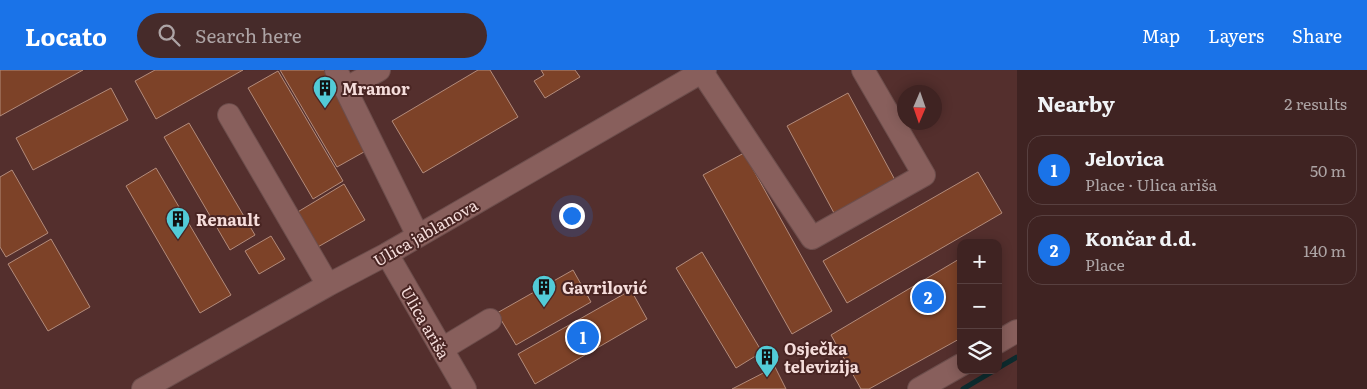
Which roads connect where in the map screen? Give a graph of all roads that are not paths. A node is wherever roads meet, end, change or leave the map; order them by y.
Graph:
1 (379, 70) edge
2 (864, 70) edge
3 (704, 71) edge
4 (340, 80) edge
5 (229, 116) dead end
6 (418, 236) junction
7 (387, 254) junction
8 (328, 285) junction
9 (490, 320) dead end
10 (1017, 331) edge
11 (1002, 340) edge
12 (442, 349) junction
13 (957, 366) edge
14 (143, 389) edge
15 (465, 389) edge
16 (919, 389) edge

1 - 4 street
2 - 3 street
3 - 6 street, Ulica jablanova
4 - 6 street
5 - 8 street
6 - 7 street, Ulica jablanova
7 - 8 street, Ulica jablanova
7 - 12 street, Ulica ariša
8 - 14 street, Ulica jablanova
9 - 12 street
10 - 11 street
12 - 15 street, Ulica ariša
13 - 16 street

